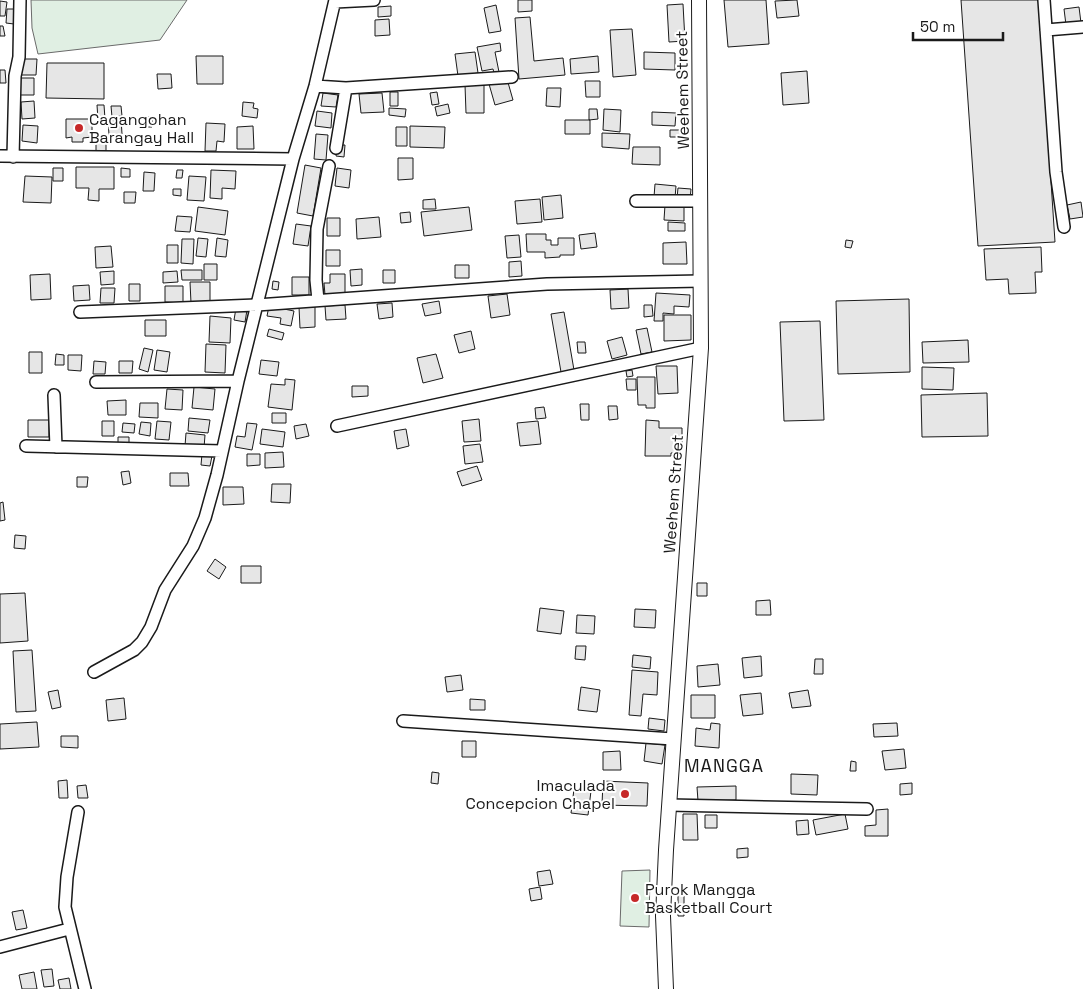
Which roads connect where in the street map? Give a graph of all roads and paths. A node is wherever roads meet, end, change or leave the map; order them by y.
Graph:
1 (20, 0) edge
2 (374, 0) edge
3 (699, 0) edge
4 (1044, 0) edge
5 (335, 1) edge
6 (1083, 27) edge
7 (1046, 30) junction
8 (512, 77) dead end
9 (315, 86) junction
10 (346, 88) junction
11 (336, 148) dead end
12 (0, 156) edge
13 (13, 156) junction
14 (293, 159) junction
15 (329, 166) dead end
16 (636, 201) dead end
17 (701, 201) junction
18 (1064, 227) dead end
19 (701, 281) junction
20 (318, 300) junction
21 (257, 305) junction
22 (80, 312) dead end
23 (701, 348) junction
24 (238, 381) junction
25 (96, 382) dead end
26 (54, 395) dead end
27 (337, 426) dead end
28 (26, 446) dead end
29 (56, 447) junction
30 (222, 451) junction
31 (94, 672) dead end
32 (403, 721) dead end
33 (673, 739) junction
34 (669, 805) junction
35 (868, 809) dead end
36 (78, 812) dead end
37 (69, 929) junction
38 (0, 947) edge
39 (85, 989) edge
40 (666, 989) edge

1 - 13 street
2 - 5 street
3 - 17 street, Weehem Street
4 - 7 street
5 - 9 street
6 - 7 street
7 - 18 street
8 - 10 street
9 - 10 street
9 - 14 street
10 - 11 street
12 - 13 street
13 - 14 street
14 - 21 street
15 - 20 street
16 - 17 street
17 - 19 street, Weehem Street
19 - 20 street
19 - 23 street, Weehem Street
20 - 21 street
21 - 22 street
21 - 24 street
23 - 27 street
23 - 33 street, Weehem Street
24 - 25 street
24 - 30 street
26 - 29 street
28 - 29 street
29 - 30 street
30 - 31 street
32 - 33 street
33 - 34 street, Weehem Street
34 - 35 street
34 - 40 street, Weehem Street
36 - 37 street
37 - 38 street
37 - 39 street

